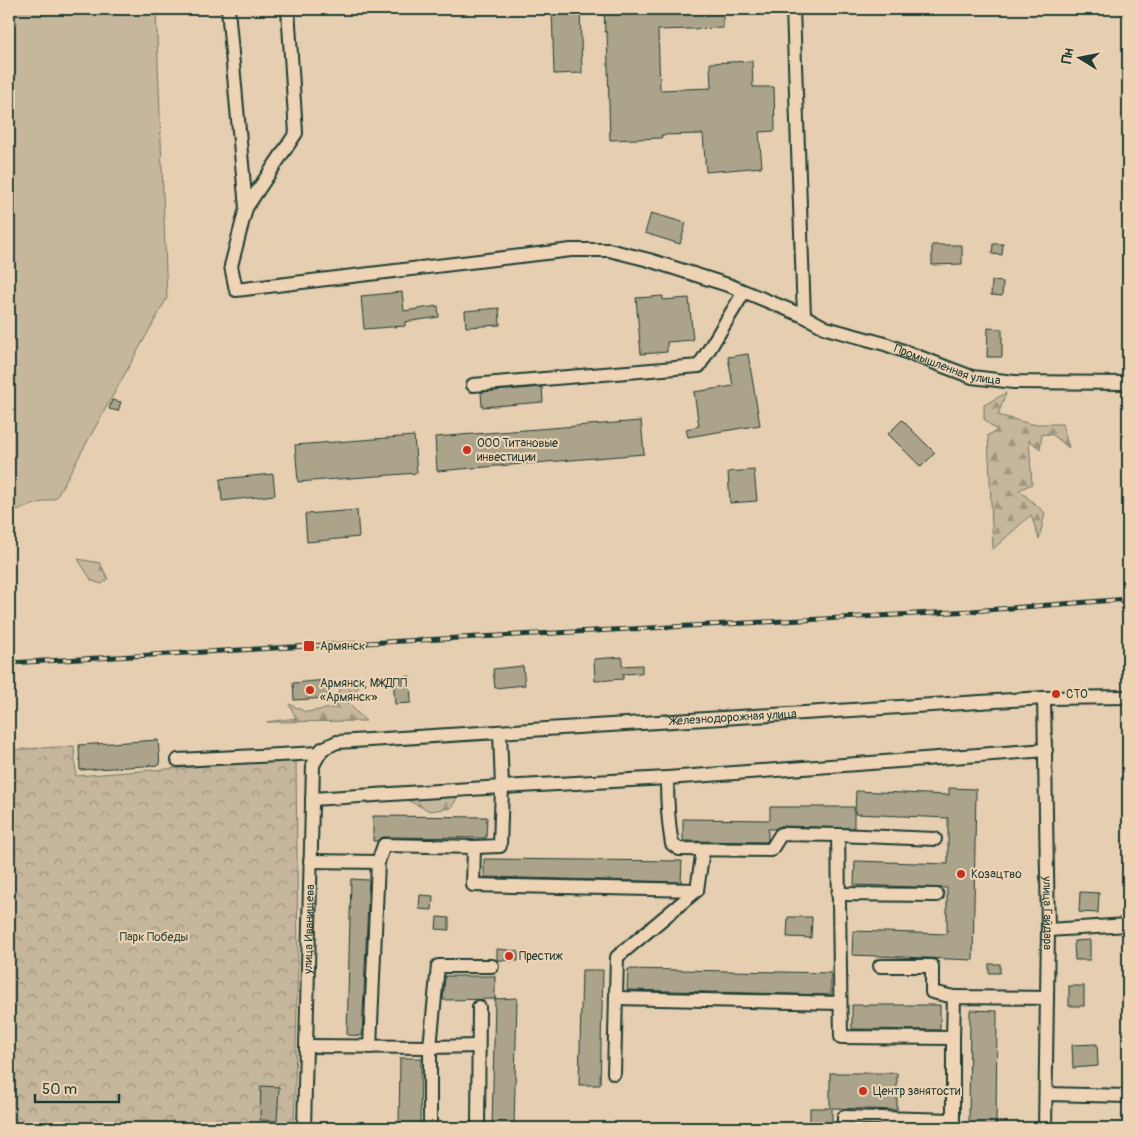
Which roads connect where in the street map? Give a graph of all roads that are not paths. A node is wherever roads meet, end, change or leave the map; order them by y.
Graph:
1 (228, 9) edge
2 (288, 9) edge
3 (793, 9) edge
4 (246, 208) junction
5 (744, 292) junction
6 (804, 316) junction
7 (1128, 383) edge
8 (473, 385) dead end
9 (1128, 697) edge
10 (1044, 698) junction
11 (500, 732) junction
12 (1046, 750) junction
13 (320, 753) junction
14 (178, 760) dead end
15 (668, 778) junction
16 (502, 787) junction
17 (312, 799) junction
18 (838, 835) junction
19 (935, 839) dead end
20 (474, 847) junction
21 (703, 850) junction
22 (310, 860) junction
23 (378, 862) junction
24 (697, 890) junction
25 (838, 894) junction
26 (936, 895) dead end
27 (1128, 925) edge
28 (1048, 930) junction
29 (492, 966) dead end
30 (880, 966) dead end
31 (954, 997) junction
32 (616, 998) junction
33 (1046, 998) junction
34 (840, 1003) junction
35 (480, 1007) dead end
36 (953, 1038) junction
37 (306, 1046) junction
38 (478, 1046) junction
39 (370, 1047) junction
40 (430, 1047) junction
41 (614, 1073) dead end
42 (1046, 1094) junction
43 (1128, 1096) edge
44 (953, 1124) edge
45 (304, 1128) edge
46 (430, 1128) edge
47 (478, 1128) edge
48 (844, 1128) edge
49 (1045, 1128) edge

1 - 4 street
2 - 4 street
3 - 6 street
4 - 5 street, Промышленная улица
5 - 6 street, Промышленная улица
5 - 8 street
6 - 7 street, Промышленная улица
9 - 10 street, Железнодорожная улица
10 - 11 street, Железнодорожная улица
10 - 12 street, улица Гайдара
11 - 13 street, Железнодорожная улица
11 - 16 street
12 - 15 street
12 - 28 street, улица Гайдара
13 - 14 street
13 - 17 street, улица Иванищева
15 - 16 street
15 - 21 street
16 - 17 street
16 - 20 street
17 - 22 street, улица Иванищева
18 - 19 street
18 - 21 street
18 - 25 street
20 - 23 street
20 - 24 street
21 - 24 street
22 - 23 street
22 - 37 street, улица Иванищева
23 - 39 street
24 - 32 street
25 - 26 street
25 - 34 street
27 - 28 street
28 - 33 street, улица Гайдара
29 - 40 street
30 - 31 street
31 - 33 street
31 - 36 street
32 - 34 street
32 - 41 street
33 - 42 street, улица Гайдара
34 - 36 street
35 - 38 street
36 - 44 street
37 - 39 street
37 - 45 street, улица Иванищева
38 - 40 street
38 - 47 street
39 - 40 street
40 - 46 street
42 - 43 street
42 - 49 street, улица Гайдара
44 - 48 street

